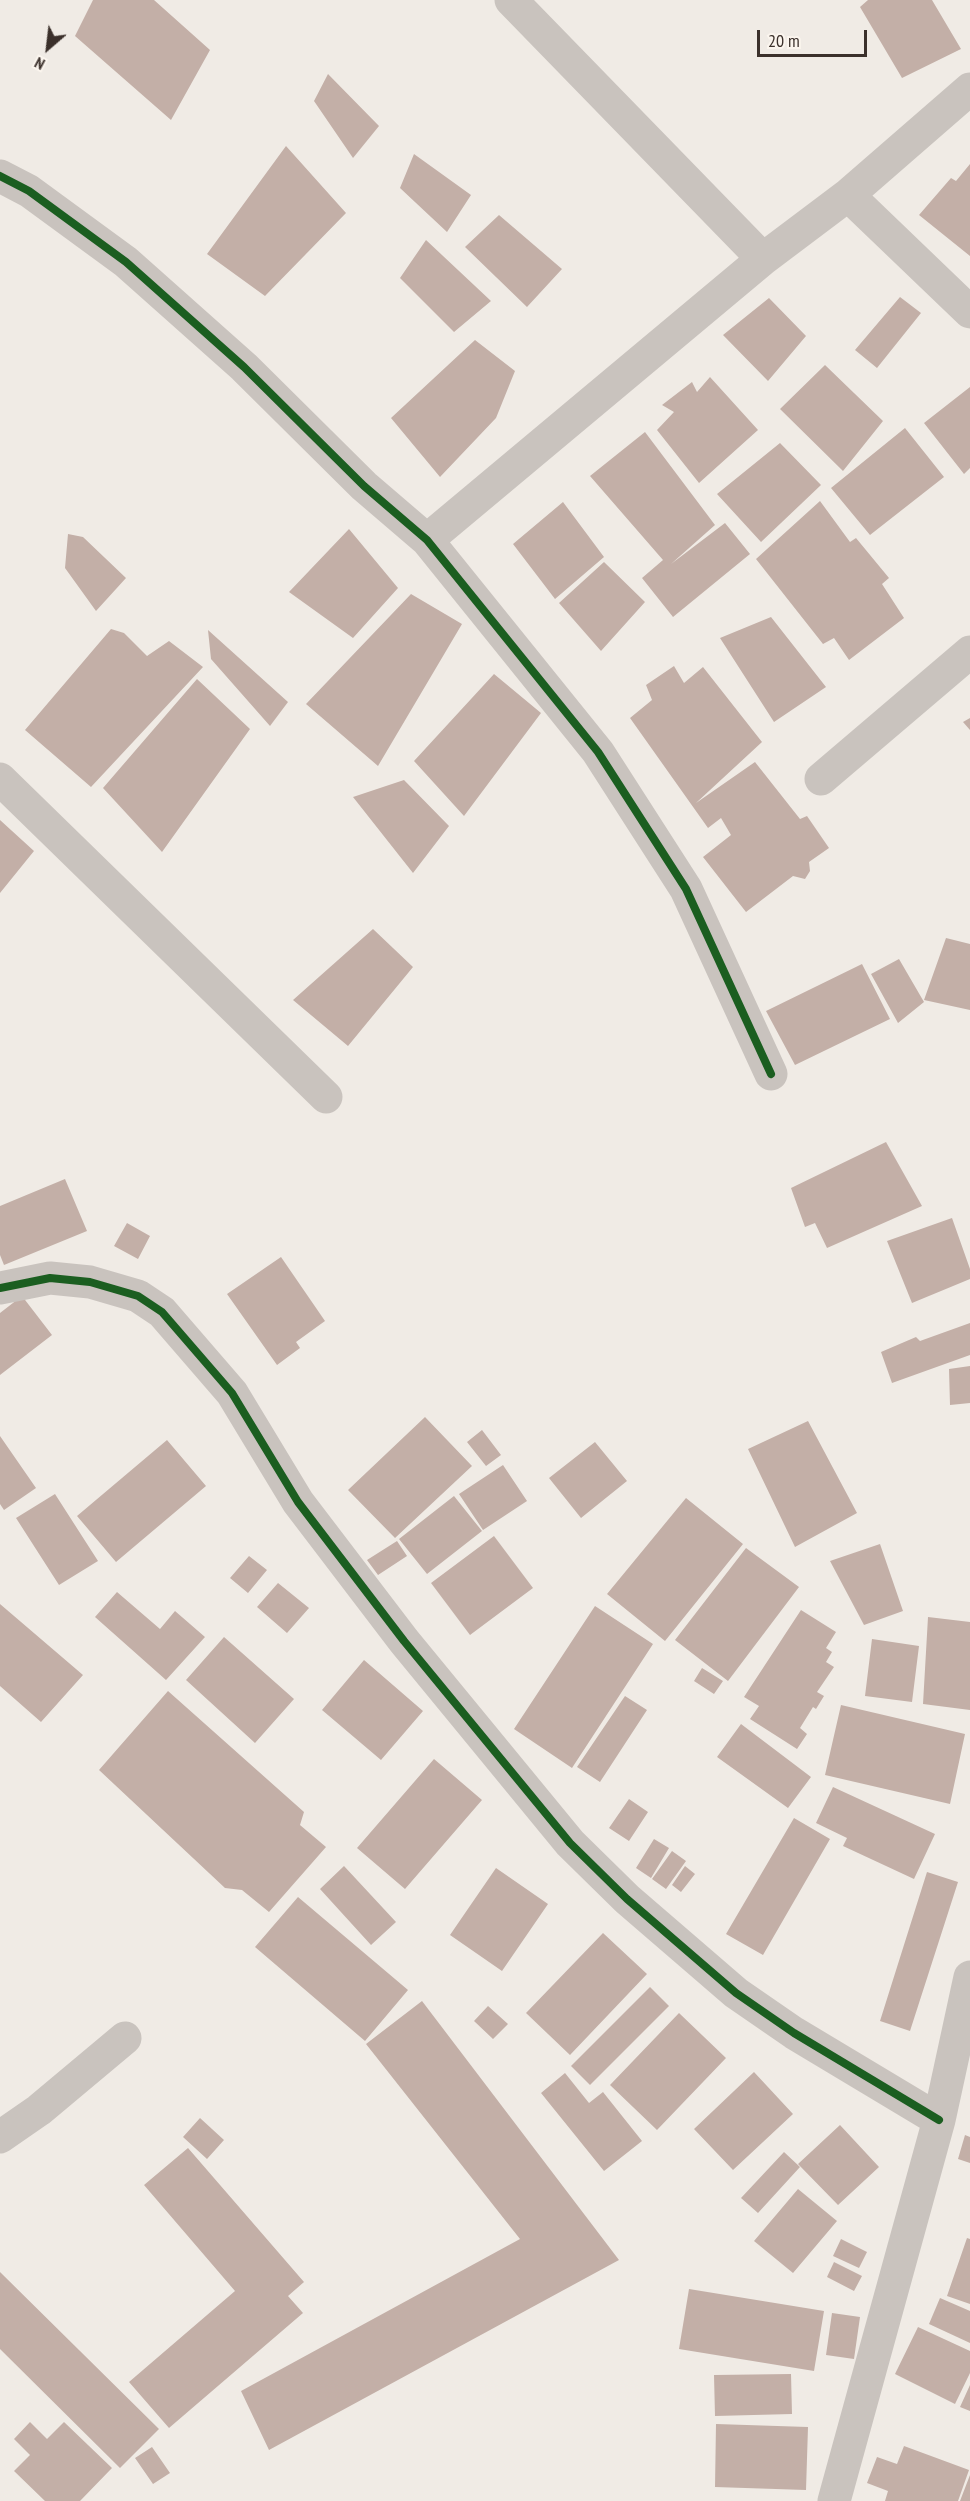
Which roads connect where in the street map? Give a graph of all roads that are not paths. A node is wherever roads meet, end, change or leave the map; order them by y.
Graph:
1 (511, 0) edge
2 (970, 88) edge
3 (0, 176) edge
4 (848, 195) junction
5 (763, 259) junction
6 (970, 312) edge
7 (427, 540) junction
8 (970, 652) edge
9 (0, 779) edge
10 (821, 779) dead end
11 (771, 1074) dead end
12 (326, 1097) dead end
13 (0, 1288) edge
14 (970, 1977) edge
15 (125, 2038) dead end
16 (939, 2120) junction
17 (0, 2136) edge
18 (834, 2501) edge

1 - 5 street
2 - 4 street
3 - 7 street
4 - 5 street
4 - 6 street
5 - 7 street
7 - 11 street
8 - 10 street
9 - 12 street
13 - 16 street
14 - 16 street
15 - 17 street
16 - 18 street

